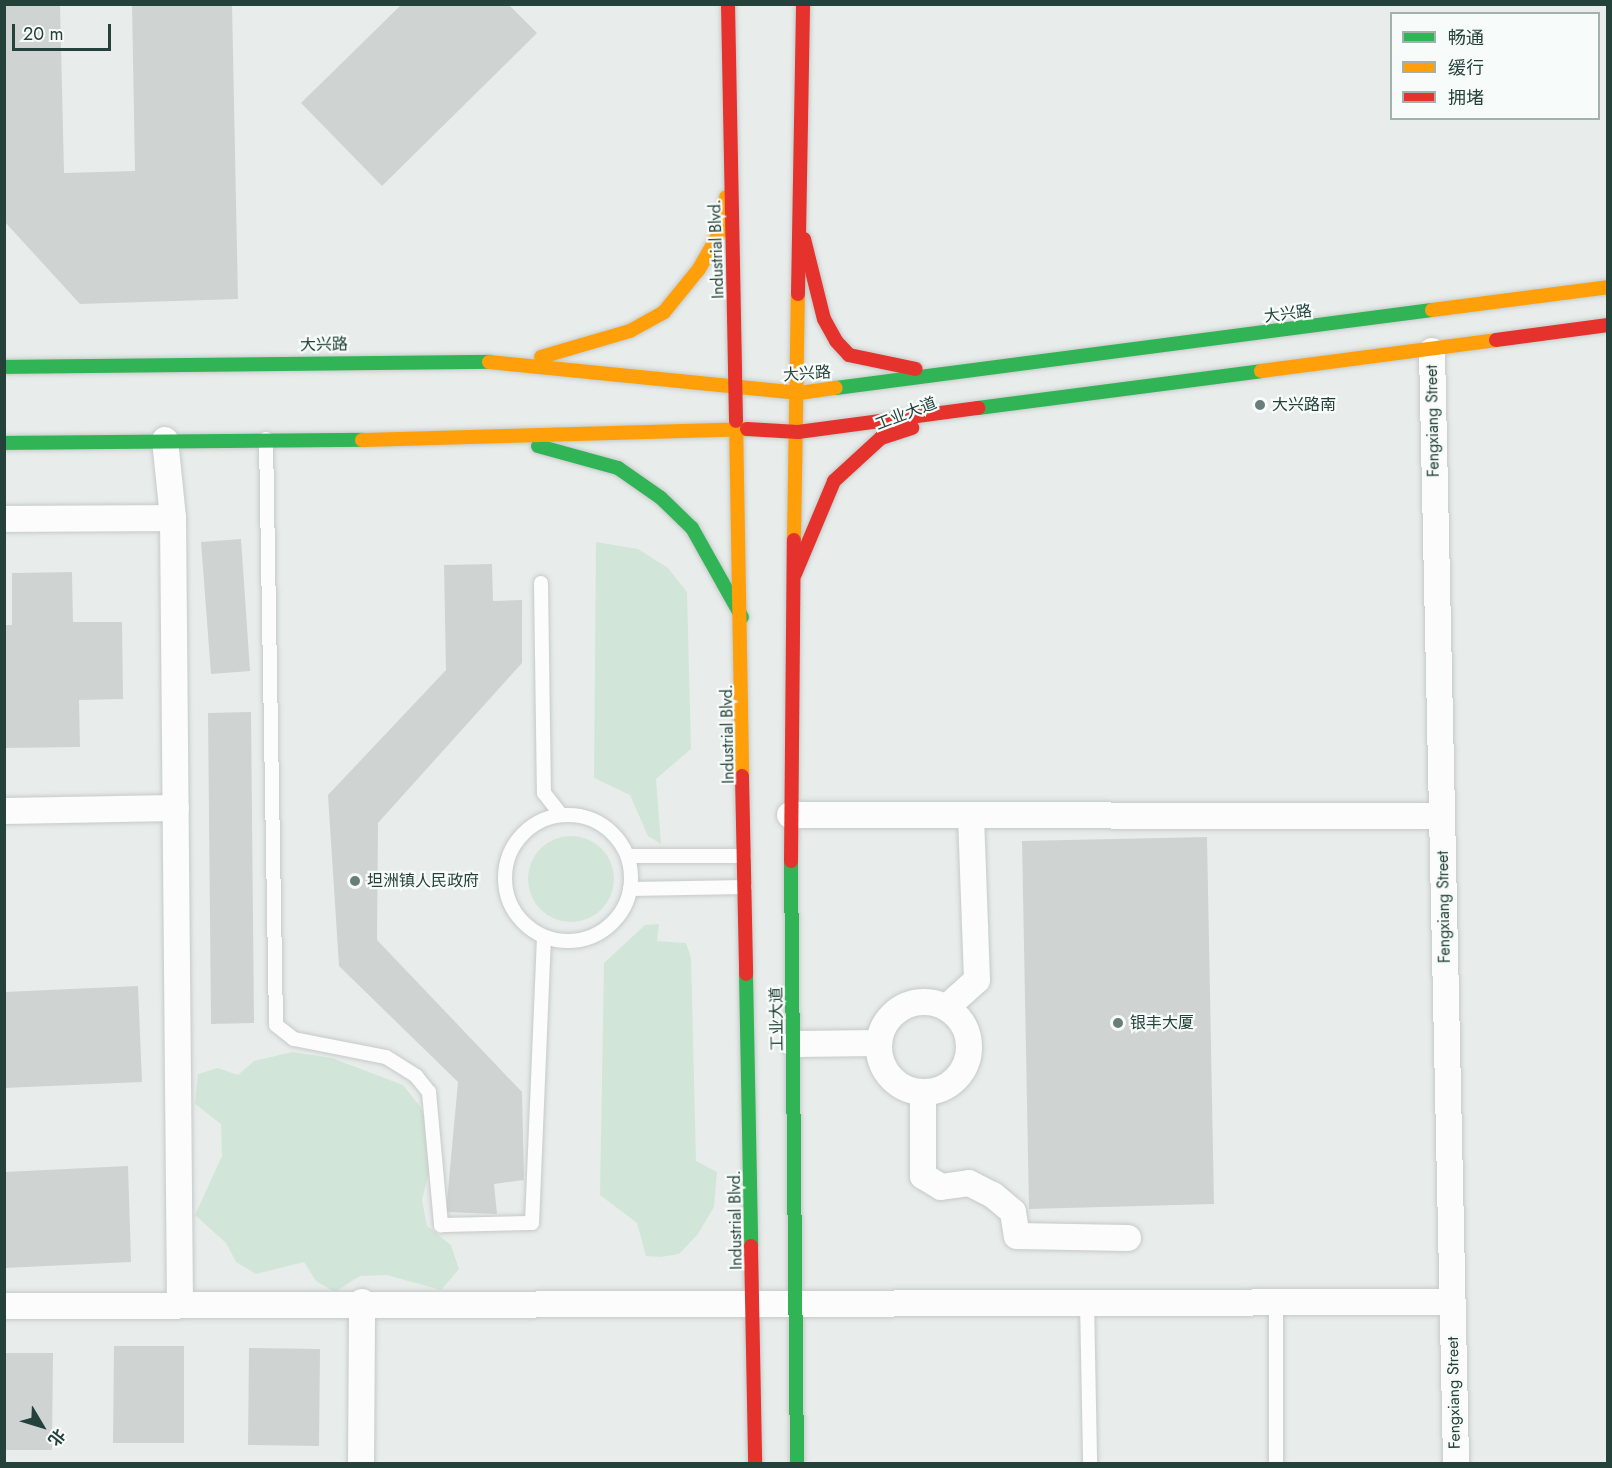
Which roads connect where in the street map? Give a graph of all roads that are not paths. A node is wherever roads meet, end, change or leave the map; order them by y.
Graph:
1 (728, 4) edge
2 (803, 4) edge
3 (731, 156) junction
4 (800, 223) junction
5 (1608, 287) edge
6 (1608, 325) edge
7 (1432, 351) junction
8 (515, 362) junction
9 (4, 367) edge
10 (947, 375) junction
11 (738, 390) junction
12 (799, 393) junction
13 (962, 410) junction
14 (739, 428) junction
15 (798, 432) junction
16 (266, 437) junction
17 (507, 437) junction
18 (165, 440) junction
19 (4, 443) edge
20 (173, 518) junction
21 (4, 519) edge
22 (795, 574) junction
23 (541, 583) dead end
24 (742, 617) junction
25 (176, 808) junction
26 (4, 811) edge
27 (561, 815) junction
28 (790, 815) junction
29 (971, 815) junction
30 (1442, 816) junction
31 (628, 856) junction
32 (746, 856) junction
33 (747, 887) junction
34 (630, 889) junction
35 (544, 938) junction
36 (947, 1007) junction
37 (879, 1043) junction
38 (794, 1044) junction
39 (923, 1092) junction
40 (1128, 1238) dead end
41 (1276, 1299) junction
42 (1087, 1301) junction
43 (362, 1302) junction
44 (1452, 1302) junction
45 (754, 1304) junction
46 (797, 1304) junction
47 (180, 1305) junction
48 (4, 1306) edge
49 (361, 1464) edge
50 (755, 1464) edge
51 (797, 1464) edge
52 (1090, 1464) edge
53 (1276, 1464) edge
54 (1456, 1464) edge

1 - 3 main road, Industrial Blvd.
2 - 4 main road
3 - 8 main road
3 - 11 main road, Industrial Blvd.
4 - 10 main road
4 - 12 main road
5 - 10 main road, 大兴路
6 - 7 main road
7 - 13 main road
7 - 30 street, Fengxiang Street
8 - 9 main road, 大兴路
8 - 11 main road, 大兴路
10 - 12 main road, 大兴路
11 - 12 main road, 大兴路
11 - 14 main road, Industrial Blvd.
12 - 15 main road
13 - 15 main road
13 - 22 main road, 工业大道
14 - 15 main road
14 - 17 main road
14 - 24 main road, Industrial Blvd.
15 - 22 main road, 工业大道
16 - 17 main road
16 - 18 main road
16 - 35 lane
17 - 24 main road
18 - 19 main road
18 - 20 street
20 - 21 street
20 - 25 street
22 - 28 main road, 工业大道
23 - 27 lane
24 - 32 main road, Industrial Blvd.
25 - 26 street
25 - 47 street
27 - 31 lane
27 - 35 lane
28 - 29 street
28 - 38 main road, 工业大道
29 - 30 street
29 - 36 street
30 - 44 street, Fengxiang Street
31 - 32 lane
31 - 34 lane
32 - 33 main road, Industrial Blvd.
33 - 34 lane
33 - 45 main road, Industrial Blvd.
34 - 35 lane
36 - 37 street
36 - 39 street
37 - 38 street
37 - 39 street
38 - 46 main road, 工业大道
39 - 40 street
41 - 42 street
41 - 44 street
41 - 53 lane
42 - 46 street
42 - 52 lane
43 - 45 street
43 - 47 street
43 - 49 street
44 - 54 street, Fengxiang Street
45 - 46 street
45 - 50 main road, Industrial Blvd.
46 - 51 main road, 工业大道
47 - 48 street

